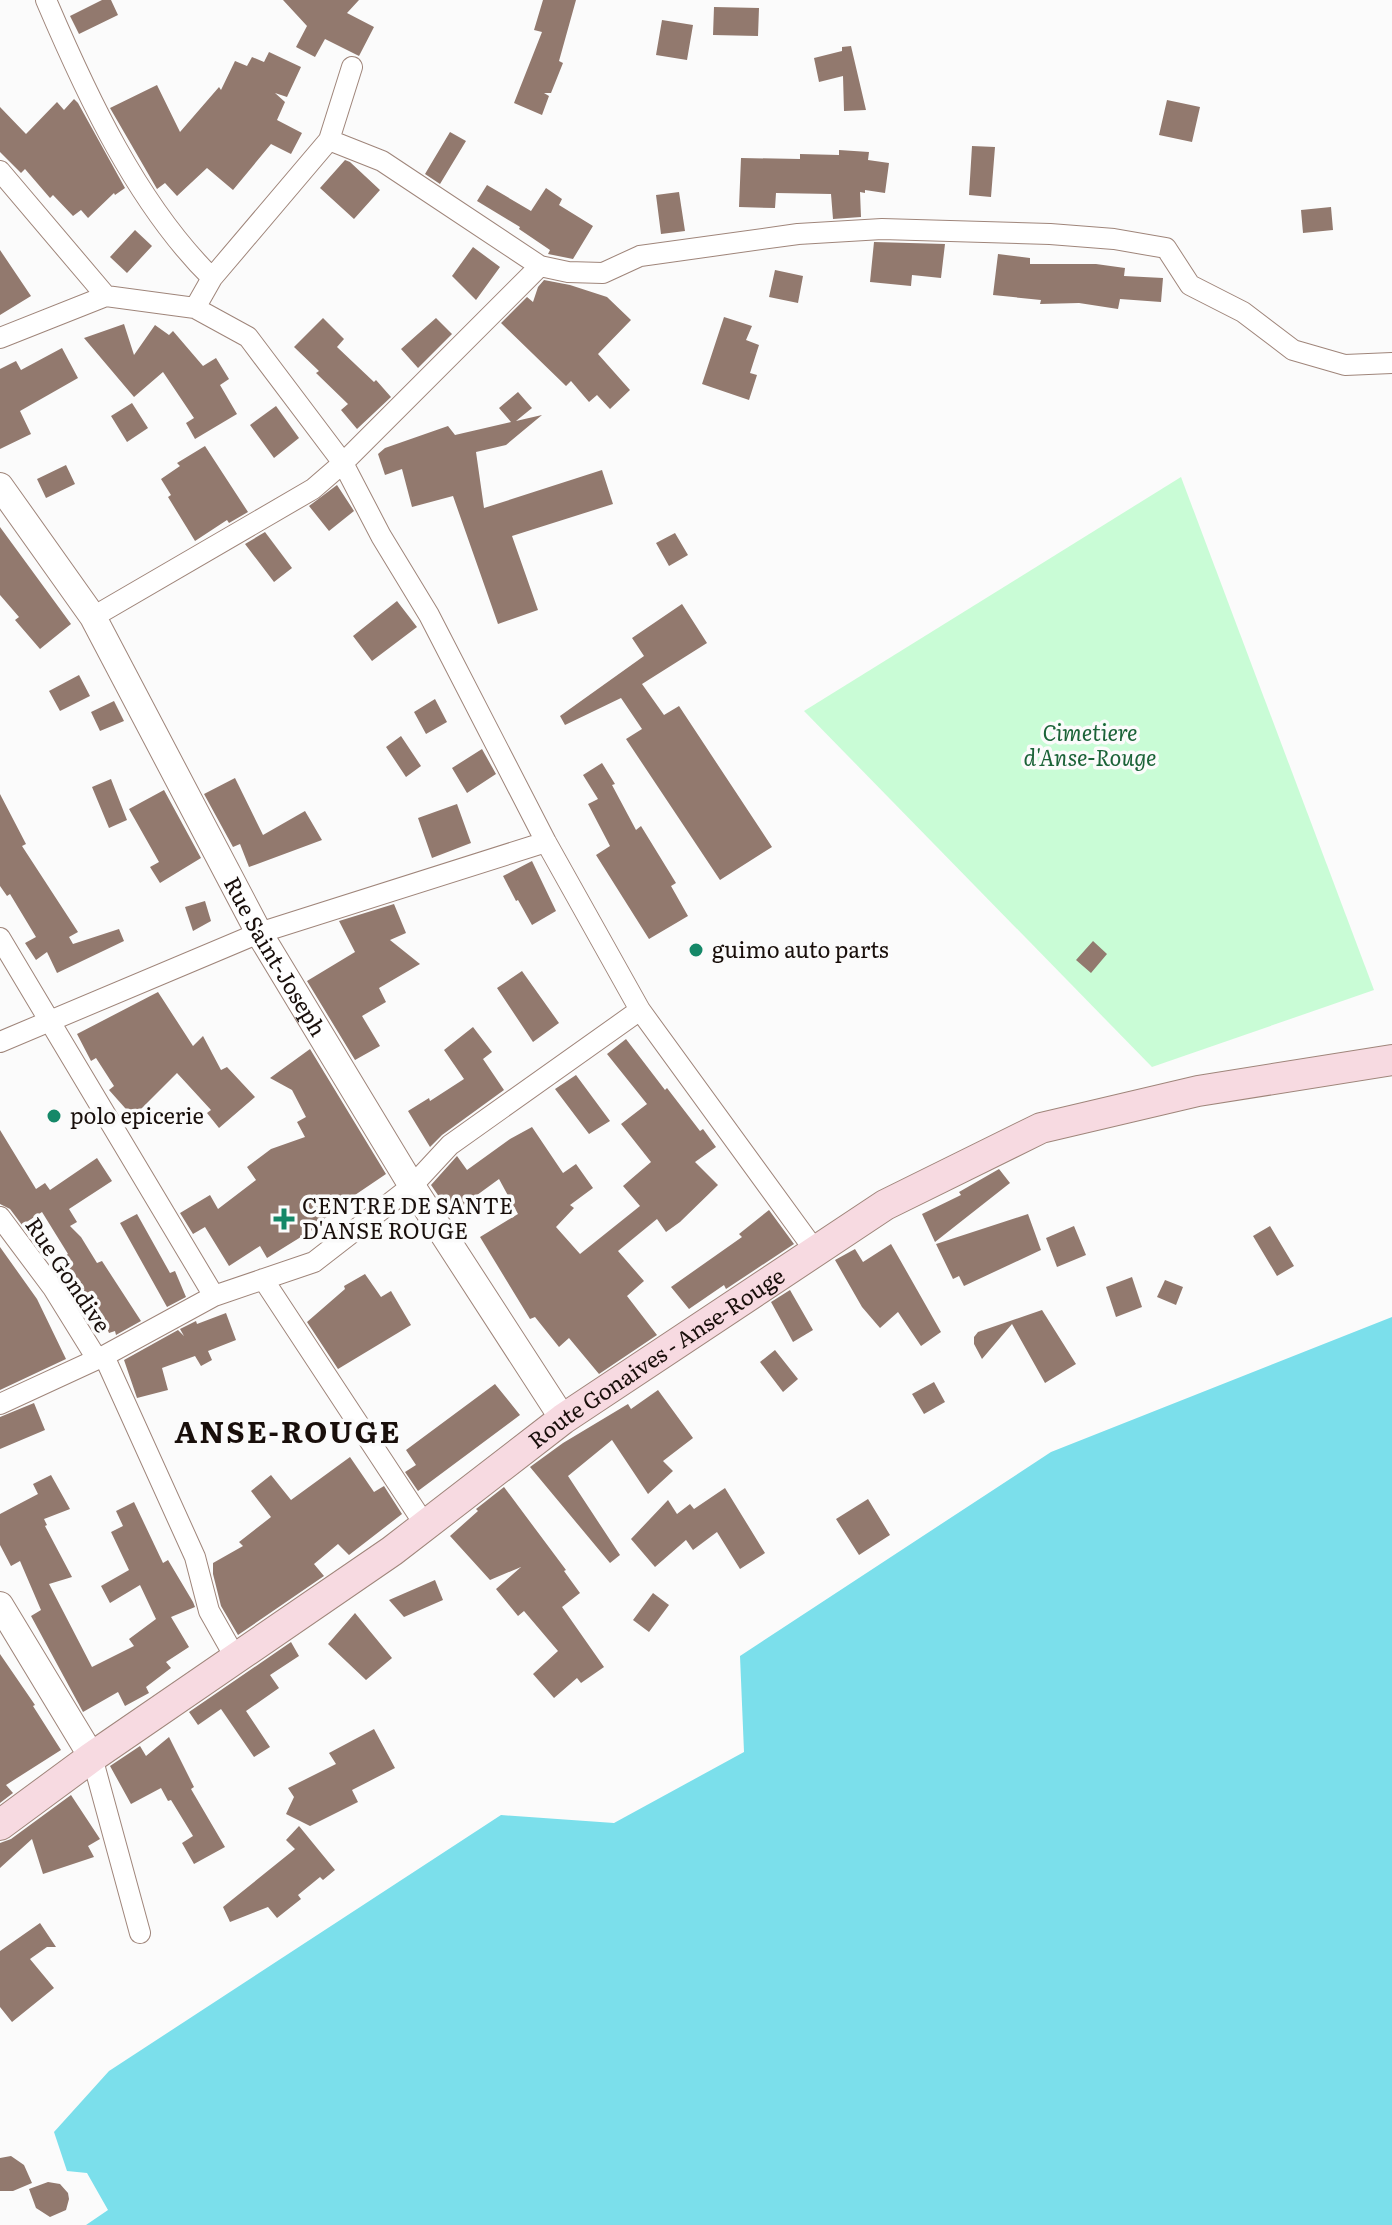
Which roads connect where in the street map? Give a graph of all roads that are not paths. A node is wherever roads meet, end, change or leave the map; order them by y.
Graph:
1 (46, 0) edge
2 (352, 67) dead end
3 (329, 140) junction
4 (0, 171) edge
5 (540, 266) junction
6 (212, 278) junction
7 (106, 296) junction
8 (195, 308) junction
9 (0, 338) edge
10 (1392, 363) edge
11 (343, 463) junction
12 (0, 486) edge
13 (93, 617) junction
14 (546, 842) junction
15 (259, 933) junction
16 (0, 938) edge
17 (640, 1010) junction
18 (49, 1022) junction
19 (0, 1042) edge
20 (1392, 1060) edge
21 (412, 1186) junction
22 (0, 1217) edge
23 (816, 1252) junction
24 (263, 1279) junction
25 (214, 1296) junction
26 (101, 1358) junction
27 (0, 1404) edge
28 (563, 1419) junction
29 (425, 1525) junction
30 (0, 1605) edge
31 (235, 1657) junction
32 (92, 1757) junction
33 (0, 1825) edge
34 (140, 1933) dead end

1 - 6 street
2 - 3 street
3 - 5 street
3 - 6 street
4 - 7 street
5 - 10 street
5 - 11 street
6 - 8 street
7 - 8 street
7 - 9 street
8 - 11 street
11 - 13 street
11 - 14 street
12 - 13 street, Rue Saint-Joseph
13 - 15 street, Rue Saint-Joseph
14 - 15 street
14 - 17 street
15 - 18 street
15 - 21 street, Rue Saint-Joseph
16 - 18 street
17 - 21 street
17 - 23 street
18 - 19 street
18 - 25 street
20 - 23 main road, Route Gonaives - Anse-Rouge
21 - 24 street
21 - 28 street, Rue Saint-Joseph
22 - 26 street, Rue Gondive
23 - 28 main road, Route Gonaives - Anse-Rouge
24 - 25 street
24 - 29 street
25 - 26 street
26 - 27 street
26 - 31 street, Rue Gondive
28 - 29 main road, Route Gonaives - Anse-Rouge
29 - 31 main road, Route Gonaives - Anse-Rouge
30 - 32 street
31 - 32 main road, Route Gonaives - Anse-Rouge
32 - 33 main road, Route Gonaives - Anse-Rouge
32 - 34 street

